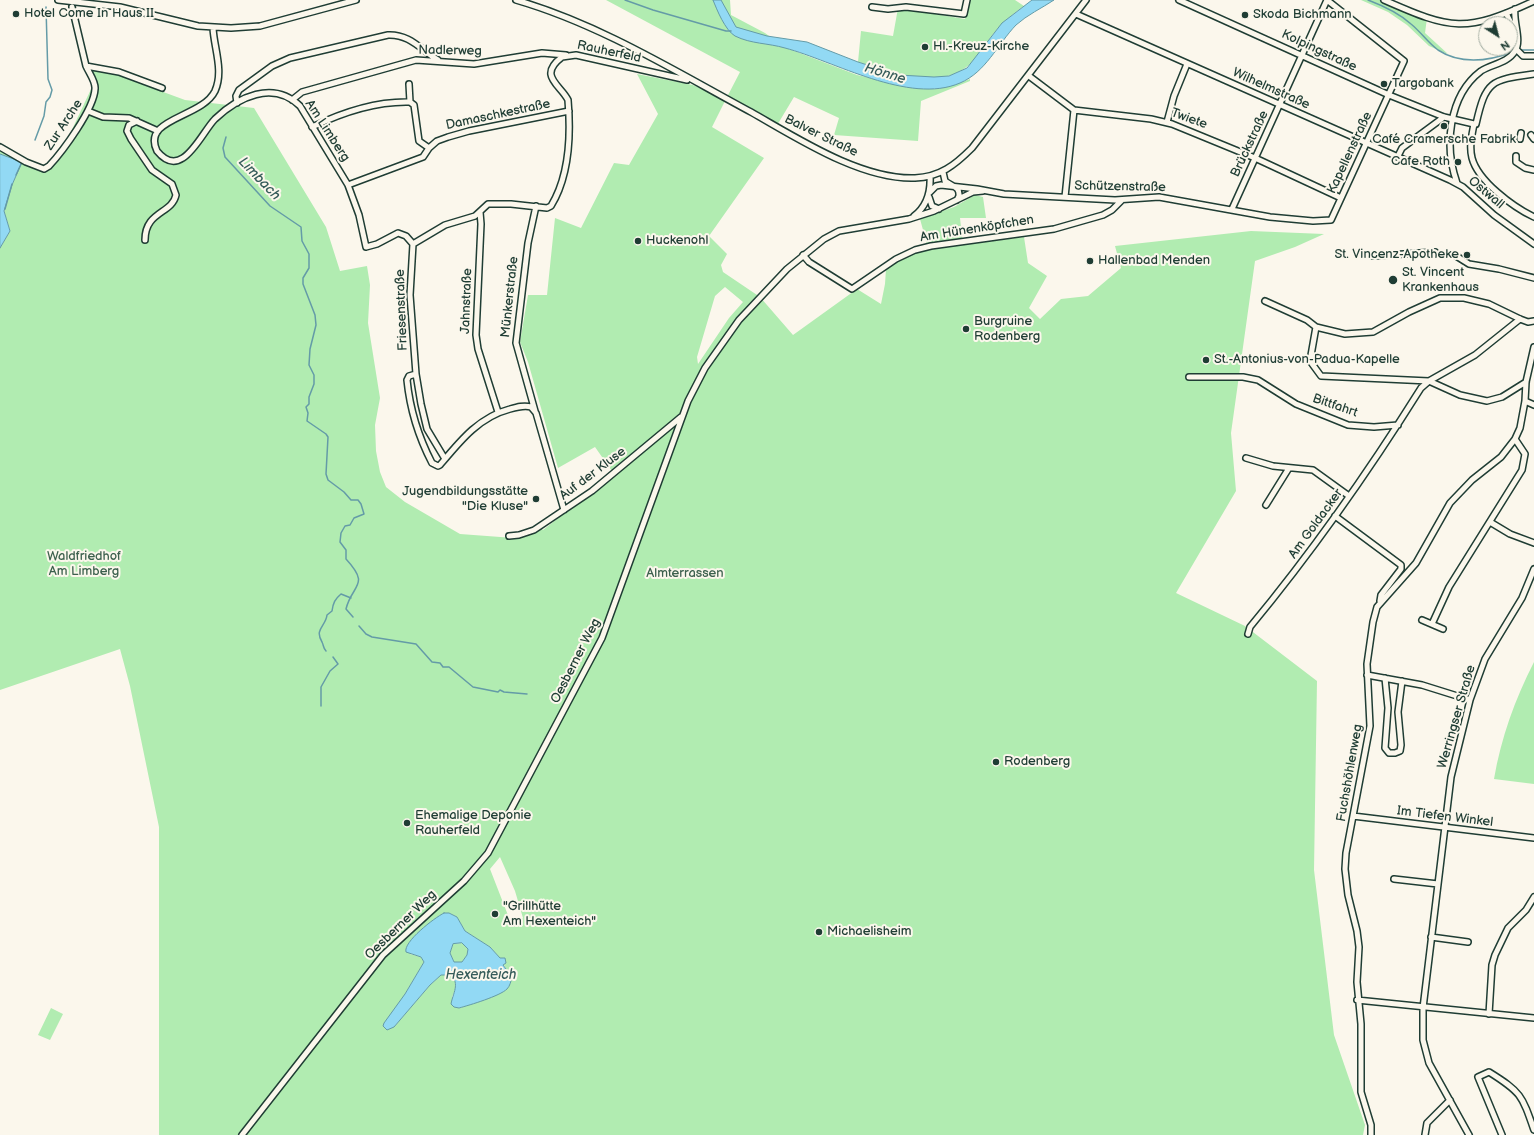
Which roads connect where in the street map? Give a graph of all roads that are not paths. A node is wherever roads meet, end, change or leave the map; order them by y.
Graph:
1 (58, 0) edge
2 (356, 0) edge
3 (516, 0) edge
4 (967, 0) edge
5 (1086, 0) edge
6 (1179, 0) edge
7 (1327, 0) edge
8 (1384, 0) edge
9 (70, 1) edge
10 (1534, 1) edge
11 (72, 7) dead end
12 (872, 7) dead end
13 (1515, 9) junction
14 (1506, 13) junction
15 (1076, 14) junction
16 (1507, 16) edge
17 (1514, 16) edge
18 (213, 28) junction
19 (1518, 50) edge
20 (566, 55) junction
21 (1302, 56) junction
22 (1510, 56) edge
23 (1534, 56) edge
24 (441, 61) junction
25 (1187, 64) junction
26 (86, 66) junction
27 (1534, 74) edge
28 (1029, 76) junction
29 (694, 82) junction
30 (409, 84) dead end
31 (162, 88) dead end
32 (1389, 96) junction
33 (292, 100) junction
34 (410, 102) junction
35 (237, 103) junction
36 (1280, 105) junction
37 (1074, 110) junction
38 (88, 111) junction
39 (569, 111) junction
40 (1444, 116) junction
41 (1452, 118) junction
42 (137, 121) junction
43 (1166, 122) junction
44 (1475, 124) junction
45 (312, 127) junction
46 (158, 131) junction
47 (1368, 143) junction
48 (0, 148) edge
49 (429, 148) junction
50 (1398, 156) junction
51 (1516, 156) dead end
52 (1255, 158) junction
53 (1534, 170) edge
54 (943, 172) junction
55 (930, 176) junction
56 (1457, 183) junction
57 (348, 185) junction
58 (955, 186) junction
59 (983, 191) junction
60 (929, 194) junction
61 (1065, 197) junction
62 (1342, 198) junction
63 (1122, 200) junction
64 (954, 203) junction
65 (536, 206) junction
66 (940, 209) junction
67 (1232, 210) junction
68 (480, 212) junction
69 (1534, 217) edge
70 (909, 219) junction
71 (1331, 220) joint
72 (145, 240) dead end
73 (413, 244) junction
74 (1534, 244) edge
75 (1435, 252) tunnel mouth
76 (1449, 254) tunnel mouth
77 (803, 255) junction
78 (1373, 256) dead end
79 (1534, 278) edge
80 (1265, 301) dead end
81 (1520, 319) junction
82 (1534, 320) edge
83 (1316, 327) junction
84 (1534, 347) edge
85 (416, 374) junction
86 (1189, 377) dead end
87 (1429, 382) junction
88 (1526, 382) junction
89 (1525, 401) junction
90 (1534, 405) edge
91 (498, 412) junction
92 (536, 412) junction
93 (682, 417) junction
94 (1398, 425) junction
95 (1515, 439) junction
96 (1246, 458) dead end
97 (445, 459) junction
98 (1289, 468) junction
99 (1349, 496) junction
100 (1266, 505) dead end
101 (564, 510) junction
102 (1335, 516) junction
103 (1490, 522) junction
104 (510, 536) dead end
105 (1534, 543) edge
106 (1534, 569) edge
107 (1380, 602) junction
108 (1422, 620) dead end
109 (1432, 624) junction
110 (1443, 629) dead end
111 (1248, 634) dead end
112 (1367, 675) junction
113 (1385, 678) junction
114 (1402, 681) junction
115 (1470, 700) junction
116 (1353, 816) junction
117 (1444, 828) junction
118 (1534, 838) edge
119 (1394, 879) dead end
120 (1438, 884) junction
121 (1534, 897) edge
122 (1431, 937) junction
123 (1468, 942) dead end
124 (1357, 1000) junction
125 (1422, 1008) junction
126 (1488, 1014) junction
127 (1534, 1018) edge
128 (1450, 1100) junction
129 (1534, 1130) edge
130 (242, 1135) edge
131 (1371, 1135) edge
132 (1425, 1135) edge
133 (1469, 1135) edge
134 (1502, 1135) edge

1 - 9 street
2 - 18 street
3 - 29 street, Balver Straße
4 - 12 street
5 - 15 street, Balver Straße
6 - 21 street, Kolpingstraße
7 - 21 street, Brückstraße
7 - 32 street, Kapellenstraße
8 - 14 street
9 - 18 street
10 - 13 street
11 - 26 street, Zur Arche
13 - 14 street
13 - 17 street
14 - 16 street
15 - 25 street, Wilhelmstraße
15 - 28 street, Balver Straße
18 - 46 street
19 - 23 street
20 - 24 street, Nadlerweg
20 - 29 street, Rauherfeld
20 - 39 street, Rauherfeld
21 - 32 street, Kolpingstraße
21 - 36 street, Brückstraße
22 - 41 street, Ostwall
24 - 33 street, Nadlerweg
24 - 35 street
25 - 36 street, Wilhelmstraße
25 - 43 street
26 - 31 street
26 - 38 street, Zur Arche
27 - 44 street
28 - 37 street, Twiete
28 - 54 street, Balver Straße
29 - 55 street, Balver Straße
30 - 34 street
32 - 40 street, Kolpingstraße
32 - 47 street, Kapellenstraße
33 - 35 street, Am Limberg
33 - 45 street, Am Limberg
34 - 45 street
34 - 49 street
35 - 46 street, Am Limberg
36 - 47 street, Wilhelmstraße
36 - 52 street, Brückstraße
37 - 43 street, Twiete
37 - 61 street
38 - 42 street
38 - 48 street, Zur Arche
39 - 49 street, Damaschkestraße
39 - 65 street, Rauherfeld
40 - 41 street, Kolpingstraße
40 - 50 street
41 - 44 street, Kolpingstraße
41 - 56 street, Ostwall
42 - 46 street
42 - 72 street
43 - 52 street, Twiete
44 - 69 street
45 - 57 street, Am Limberg
47 - 50 street, Wilhelmstraße
47 - 62 street, Kapellenstraße
49 - 57 street, Damaschkestraße
50 - 56 street, Wilhelmstraße
51 - 53 street
52 - 62 street, Twiete
52 - 67 street, Brückstraße
54 - 55 street, Balver Straße
54 - 58 street
55 - 60 street
56 - 74 street, Ostwall
57 - 73 street, Am Limberg
58 - 59 street, Schützenstraße
58 - 60 street, Schützenstraße
58 - 64 street
59 - 61 street, Schützenstraße
59 - 64 street, Oesberner Weg
60 - 66 street
60 - 70 street
61 - 63 street, Schützenstraße
62 - 71 street, Kapellenstraße
63 - 67 street, Schützenstraße
63 - 77 street, Am Hünenköpfchen
64 - 66 street, Oesberner Weg
65 - 68 street
65 - 92 street, Münkerstraße
66 - 70 street, Oesberner Weg
67 - 71 street, Schützenstraße
68 - 73 street
68 - 91 street, Jahnstraße
70 - 77 street, Oesberner Weg
73 - 85 street, Friesenstraße
75 - 78 street
76 - 79 street
77 - 93 street, Oesberner Weg
80 - 83 street
81 - 82 street
81 - 83 street
81 - 87 street
83 - 87 street
84 - 88 street, Fuchshöhlenweg
85 - 97 street, Friesenstraße
85 - 97 street
86 - 94 street, Bittfahrt
87 - 88 street
87 - 94 street
88 - 89 street, Fuchshöhlenweg
89 - 90 street
89 - 95 street, Fuchshöhlenweg
91 - 92 street
91 - 97 street
92 - 101 street, Münkerstraße
93 - 101 street, Auf der Kluse
93 - 130 street, Oesberner Weg
94 - 99 street, Am Goldacker
95 - 103 street
95 - 107 street, Fuchshöhlenweg
96 - 98 street
98 - 99 street
98 - 100 street
99 - 102 street, Am Goldacker
101 - 104 street, Auf der Kluse
102 - 107 street
102 - 111 street, Am Goldacker
103 - 105 street
103 - 109 street
106 - 115 street, Werringser Straße
107 - 112 street, Fuchshöhlenweg
108 - 109 street
109 - 110 street
112 - 113 street
112 - 116 street, Fuchshöhlenweg
113 - 114 street
113 - 114 street
114 - 115 street
115 - 117 street, Werringser Straße
116 - 117 street, Im Tiefen Winkel
116 - 124 street, Fuchshöhlenweg
117 - 118 street, Im Tiefen Winkel
117 - 120 street, Werringser Straße
119 - 120 street
120 - 122 street, Werringser Straße
121 - 126 street
122 - 123 street
122 - 125 street, Werringser Straße
124 - 125 street
124 - 131 street, Fuchshöhlenweg
125 - 126 street
125 - 128 street, Werringser Straße
126 - 127 street
128 - 132 street
128 - 133 street, Werringser Straße
129 - 134 street

